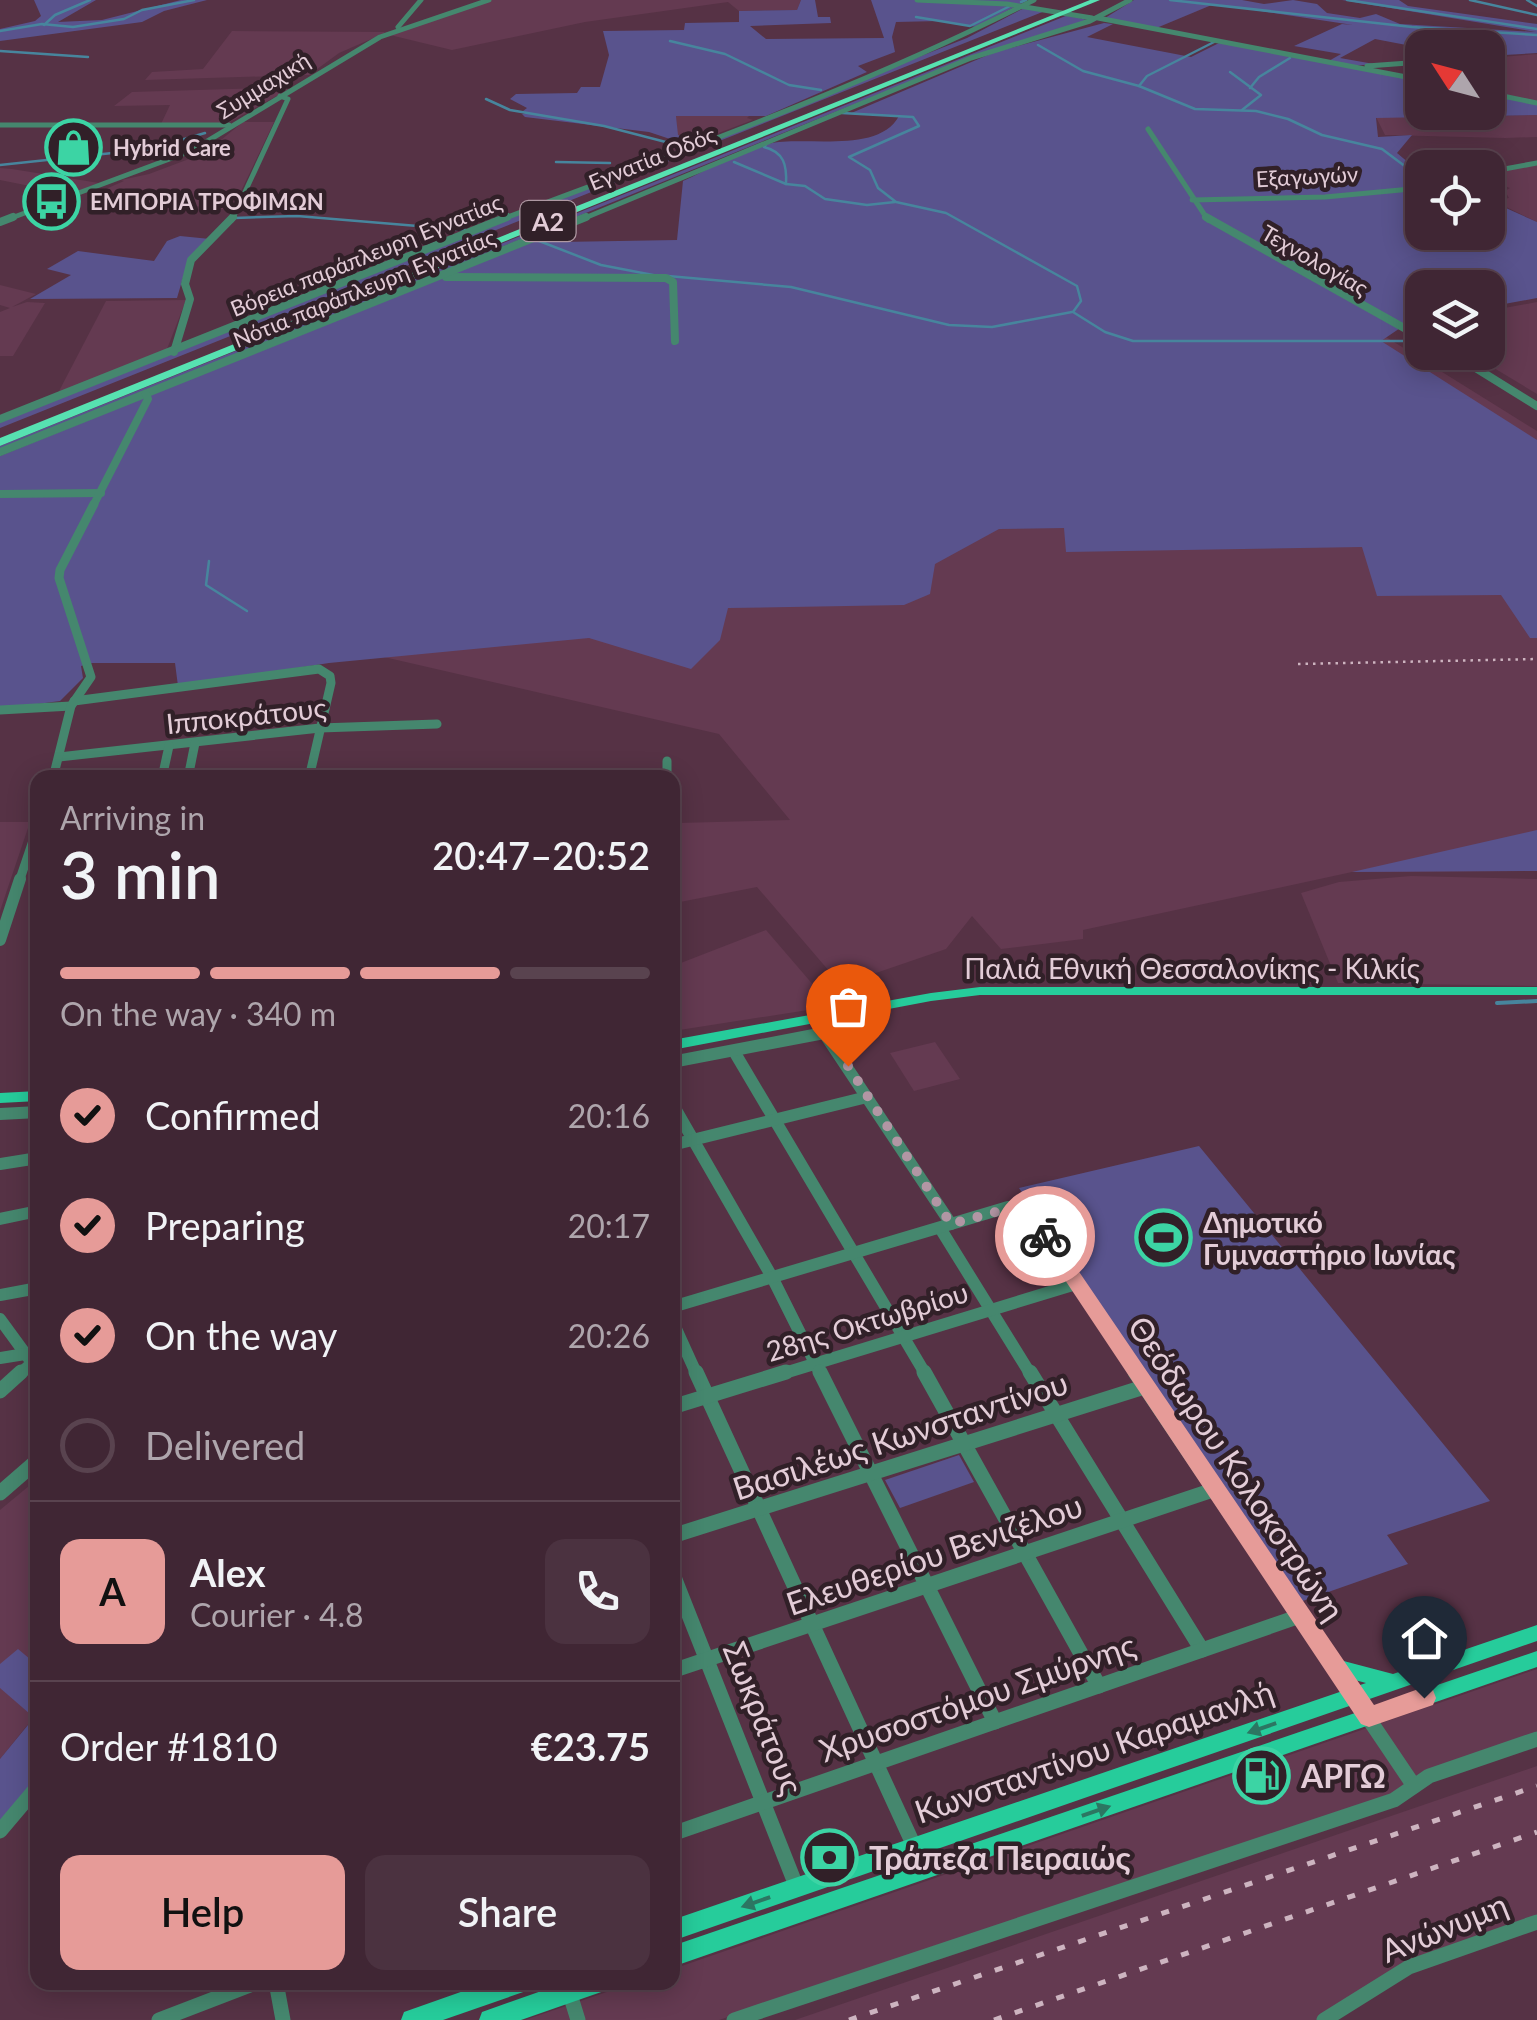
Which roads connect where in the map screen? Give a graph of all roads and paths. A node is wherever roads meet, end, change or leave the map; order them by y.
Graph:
1 (421, 0) edge
2 (488, 0) edge
3 (917, 0) edge
4 (1034, 0) edge
5 (1082, 0) edge
6 (1096, 0) edge
7 (1130, 0) edge
8 (1020, 5) junction
9 (1096, 18) junction
10 (1107, 19) junction
11 (1084, 23) junction
12 (401, 27) junction
13 (1405, 64) edge
14 (1359, 69) junction
15 (1405, 77) edge
16 (280, 96) junction
17 (1505, 96) edge
18 (1537, 103) edge
19 (0, 124) edge
20 (229, 125) junction
21 (1148, 129) dead end
22 (1537, 163) edge
23 (1505, 169) edge
24 (1405, 190) edge
25 (1194, 203) junction
26 (0, 222) edge
27 (442, 276) junction
28 (1405, 329) edge
29 (676, 341) dead end
30 (174, 352) junction
31 (1479, 370) edge
32 (146, 394) junction
33 (1537, 406) edge
34 (0, 419) edge
35 (0, 431) edge
36 (0, 442) edge
37 (0, 452) edge
38 (101, 493) junction
39 (0, 494) edge
40 (73, 703) junction
41 (0, 710) edge
42 (437, 724) dead end
43 (320, 728) junction
44 (195, 743) junction
45 (169, 746) junction
46 (59, 757) junction
47 (668, 761) dead end
48 (55, 770) edge
49 (164, 770) edge
50 (190, 770) edge
51 (311, 770) edge
52 (668, 770) edge
53 (30, 850) edge
54 (0, 940) edge
55 (1537, 991) edge
56 (680, 1044) edge
57 (735, 1053) junction
58 (680, 1061) edge
59 (30, 1096) edge
60 (867, 1097) junction
61 (0, 1098) edge
62 (30, 1112) edge
63 (0, 1114) edge
64 (680, 1118) edge
65 (775, 1120) junction
66 (692, 1140) junction
67 (680, 1143) edge
68 (30, 1159) edge
69 (0, 1164) edge
70 (30, 1212) edge
71 (0, 1218) edge
72 (945, 1226) junction
73 (856, 1252) junction
74 (772, 1277) junction
75 (1076, 1284) junction
76 (30, 1289) edge
77 (0, 1295) edge
78 (680, 1305) edge
79 (988, 1310) junction
80 (0, 1319) edge
81 (904, 1336) junction
82 (680, 1337) edge
83 (0, 1358) edge
84 (30, 1361) edge
85 (30, 1362) edge
86 (817, 1362) junction
87 (30, 1363) edge
88 (1144, 1387) junction
89 (0, 1391) edge
90 (708, 1396) junction
91 (680, 1404) edge
92 (1054, 1416) junction
93 (962, 1443) junction
94 (30, 1467) edge
95 (870, 1474) junction
96 (1213, 1490) junction
97 (0, 1493) edge
98 (760, 1509) junction
99 (1119, 1521) junction
100 (680, 1534) edge
101 (1024, 1553) junction
102 (926, 1586) junction
103 (680, 1591) edge
104 (1300, 1616) junction
105 (814, 1624) junction
106 (1537, 1633) edge
107 (1202, 1650) junction
108 (1537, 1658) edge
109 (708, 1659) junction
110 (1336, 1667) junction
111 (680, 1668) edge
112 (1394, 1682) junction
113 (1099, 1686) junction
114 (1354, 1696) junction
115 (1369, 1717) junction
116 (995, 1722) junction
117 (1537, 1740) edge
118 (876, 1763) junction
119 (1414, 1786) junction
120 (30, 1795) edge
121 (766, 1802) junction
122 (0, 1831) edge
123 (680, 1831) edge
124 (914, 1848) junction
125 (797, 1888) junction
126 (1537, 1922) edge
127 (680, 1927) edge
128 (680, 1954) edge
129 (237, 1990) edge
130 (277, 1990) edge
131 (498, 1990) edge
132 (563, 1990) edge
133 (569, 1990) edge
134 (159, 2020) edge
135 (283, 2020) edge
136 (412, 2020) edge
137 (490, 2020) edge
138 (578, 2020) edge
139 (734, 2020) edge
140 (1324, 2020) edge

1 - 12 street
2 - 12 street, Συμμαχική
3 - 8 street
4 - 8 street
5 - 35 highway, Εγνατία Οδός / Α2
6 - 36 highway, Εγνατία Οδός / Α2
7 - 10 street
8 - 9 street
8 - 30 street, Βόρεια παράπλευρη Εγνατίας
9 - 10 street
9 - 11 street, Νότια παράπλευρη Εγνατίας
10 - 11 street
10 - 14 street
11 - 27 street, Νότια παράπλευρη Εγνατίας
12 - 16 street, Συμμαχική
13 - 14 street
14 - 15 street
16 - 20 street, Συμμαχική
16 - 30 street
17 - 18 street
19 - 20 street
20 - 26 street, Συμμαχική
21 - 25 street, Τεχνολογίας
22 - 23 street
24 - 25 street, Εξαγωγών
25 - 28 street, Τεχνολογίας
27 - 29 street
27 - 32 street, Νότια παράπλευρη Εγνατίας
30 - 34 street, Βόρεια παράπλευρη Εγνατίας
31 - 33 street
32 - 37 street, Νότια παράπλευρη Εγνατίας
32 - 38 street
38 - 39 street
38 - 40 street
40 - 41 street
40 - 43 street
40 - 46 street
42 - 43 street, Ιπποκράτους
43 - 44 street, Ιπποκράτους
43 - 51 street
44 - 45 street, Ιπποκράτους
44 - 50 street
45 - 46 street, Ιπποκράτους
45 - 49 street
46 - 48 street
47 - 52 street
53 - 54 street
55 - 56 main road, Παλιά Εθνική Θεσσαλονίκης - Κιλκίς
57 - 58 street
57 - 60 street
57 - 65 street
59 - 61 main road
60 - 65 street
60 - 72 street
62 - 63 street
64 - 66 street
65 - 66 street
65 - 73 street
66 - 67 street
66 - 74 street
68 - 69 street
70 - 71 street
72 - 73 street
72 - 75 street, Θεόδωρου Κολοκοτρώνη
72 - 79 street
73 - 74 street
73 - 81 street
74 - 78 street
74 - 86 street
75 - 79 street, 28ης Οκτωβρίου
75 - 88 street, Θεόδωρου Κολοκοτρώνη
76 - 77 street
79 - 81 street, 28ης Οκτωβρίου
79 - 92 street
80 - 84 street
81 - 86 street, 28ης Οκτωβρίου
81 - 93 street
82 - 90 street
83 - 85 street
86 - 90 street, 28ης Οκτωβρίου
86 - 95 street
87 - 89 street
88 - 92 street, Βασιλέως Κωνσταντίνου
88 - 96 street, Θεόδωρου Κολοκοτρώνη
90 - 91 street, 28ης Οκτωβρίου
90 - 98 street
92 - 93 street, Βασιλέως Κωνσταντίνου
92 - 99 street
93 - 95 street, Βασιλέως Κωνσταντίνου
93 - 101 street
94 - 97 street
95 - 98 street, Βασιλέως Κωνσταντίνου
95 - 102 street
96 - 99 street, Ελευθερίου Βενιζέλου
96 - 104 street, Θεόδωρου Κολοκοτρώνη
98 - 100 street, Βασιλέως Κωνσταντίνου
98 - 105 street
99 - 101 street, Ελευθερίου Βενιζέλου
99 - 107 street
101 - 102 street, Ελευθερίου Βενιζέλου
101 - 113 street
102 - 105 street, Ελευθερίου Βενιζέλου
102 - 116 street
103 - 109 street, Σωκράτους
104 - 107 street, Χρυσοστόμου Σμύρνης
104 - 110 street, Θεόδωρου Κολοκοτρώνη
105 - 109 street, Ελευθερίου Βενιζέλου
105 - 118 street
106 - 112 main road, Κωνσταντίνου Καραμανλή
107 - 113 street, Χρυσοστόμου Σμύρνης
108 - 115 main road, Κωνσταντίνου Καραμανλή
109 - 111 street, Ελευθερίου Βενιζέλου
109 - 121 street, Σωκράτους
110 - 112 main road
110 - 114 street, Θεόδωρου Κολοκοτρώνη
112 - 114 main road, Κωνσταντίνου Καραμανλή
113 - 116 street, Χρυσοστόμου Σμύρνης
114 - 115 street, Θεόδωρου Κολοκοτρώνη
114 -> 124 main road, Κωνσταντίνου Καραμανλή
115 - 119 street, Θεόδωρου Κολοκοτρώνη
128 -> 115 main road, Κωνσταντίνου Καραμανλή
116 - 118 street, Χρυσοστόμου Σμύρνης
117 - 119 street
118 - 121 street, Χρυσοστόμου Σμύρνης
118 - 124 street
119 - 139 street
120 - 122 street
121 - 123 street, Χρυσοστόμου Σμύρνης
121 - 125 street, Σωκράτους
124 - 125 main road, Κωνσταντίνου Καραμανλή
125 -> 127 main road, Κωνσταντίνου Καραμανλή
126 - 140 street, Ανώνυμη
129 - 134 street
130 - 135 street
131 - 136 main road
132 - 137 main road
133 - 138 street

